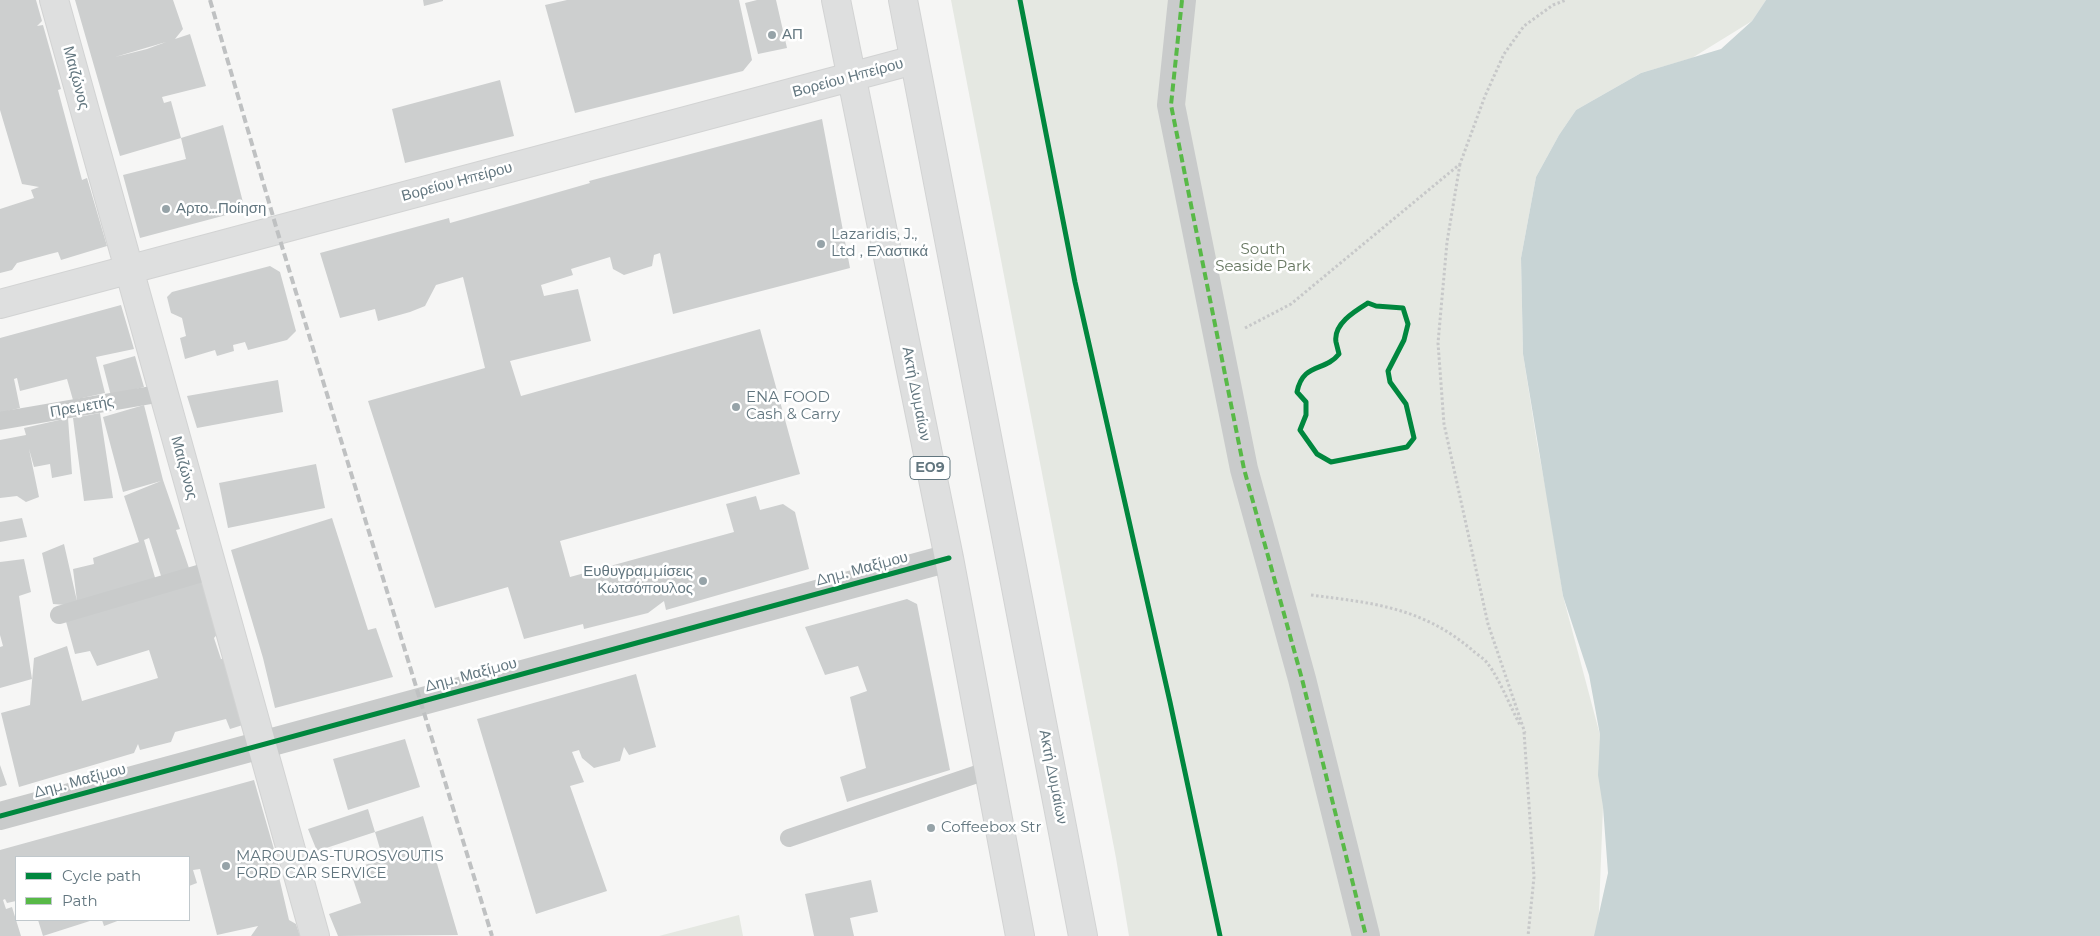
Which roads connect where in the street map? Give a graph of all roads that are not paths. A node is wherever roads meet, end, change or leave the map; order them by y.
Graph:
1 (54, 0) edge
2 (836, 0) edge
3 (903, 0) edge
4 (1182, 0) edge
5 (914, 60) junction
6 (852, 77) junction
7 (129, 270) junction
8 (0, 304) edge
9 (163, 394) junction
10 (0, 421) edge
11 (948, 558) junction
12 (212, 570) junction
13 (59, 615) dead end
14 (261, 745) junction
15 (989, 770) junction
16 (0, 816) edge
17 (789, 838) dead end
18 (315, 936) edge
19 (1020, 936) edge
20 (1083, 936) edge
21 (1366, 936) edge

1 - 7 main road, Μαιζώνος
2 - 6 main road, Ακτή Δυμαίων / ΕΟ9
3 - 5 main road, Ακτή Δυμαίων
4 - 21 street
5 - 6 main road, Βορείου Ηπείρου
5 - 20 main road, Ακτή Δυμαίων
6 - 7 main road, Βορείου Ηπείρου
6 - 11 main road, Ακτή Δυμαίων / ΕΟ9
7 - 8 main road, Βορείου Ηπείρου
7 - 9 main road, Μαιζώνος
9 - 10 lane, Πρεμετής
9 - 12 main road, Μαιζώνος
11 - 14 street, Δημ. Μαξίμου
11 - 15 main road, Ακτή Δυμαίων / ΕΟ9
12 - 13 lane
12 - 14 main road, Μαιζώνος
14 - 16 street, Δημ. Μαξίμου
14 - 18 main road, Μαιζώνος
15 - 17 lane
15 - 19 main road, Ακτή Δυμαίων / ΕΟ9

